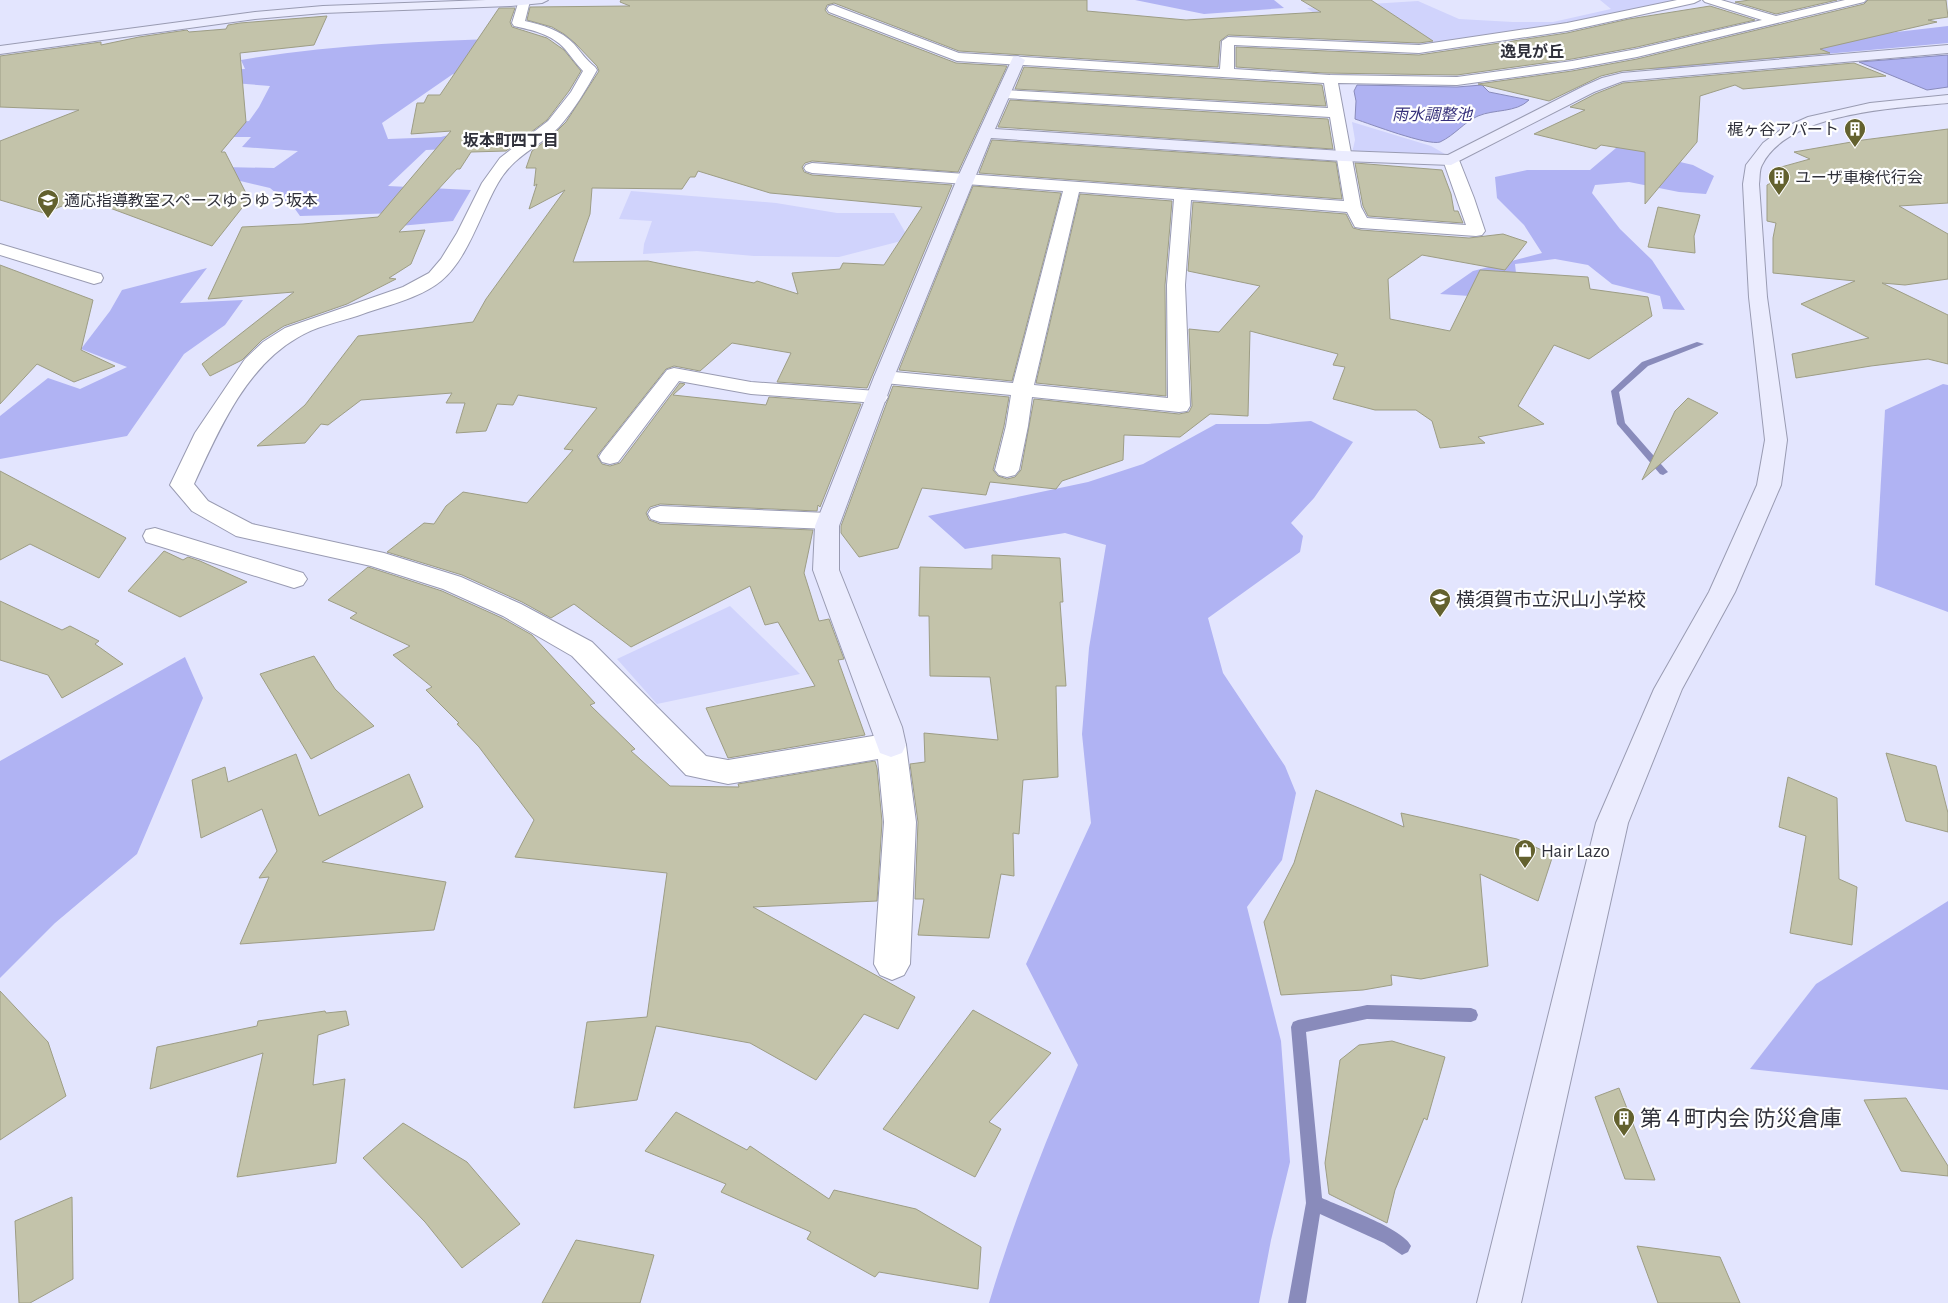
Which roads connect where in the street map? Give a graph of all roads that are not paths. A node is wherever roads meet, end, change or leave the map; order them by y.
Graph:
1 (1694, 0) edge
2 (1709, 0) edge
3 (1860, 0) edge
4 (533, 1) edge
5 (425, 2) edge
6 (833, 10) dead end
7 (1772, 20) junction
8 (1567, 27) junction
9 (1593, 37) dead end
10 (1611, 43) dead end
11 (1419, 49) junction
12 (1948, 49) edge
13 (0, 50) edge
14 (1637, 53) junction
15 (1018, 60) junction
16 (1227, 71) junction
17 (1330, 78) junction
18 (1457, 81) junction
19 (1004, 94) junction
20 (1948, 98) edge
21 (1336, 114) junction
22 (986, 133) junction
23 (820, 155) dead end
24 (1343, 156) junction
25 (1451, 160) junction
26 (965, 178) junction
27 (1072, 186) junction
28 (1183, 194) junction
29 (1353, 207) junction
30 (0, 249) edge
31 (94, 278) dead end
32 (881, 387) junction
33 (1022, 390) junction
34 (610, 457) dead end
35 (1007, 470) dead end
36 (660, 514) dead end
37 (828, 521) junction
38 (155, 536) dead end
39 (294, 580) dead end
40 (891, 746) junction
41 (892, 964) dead end
42 (1499, 1303) edge

1 - 8 street
2 - 7 street
3 - 7 street
4 - 5 street
4 - 40 street
5 - 13 street
6 - 15 street
7 - 14 street
8 - 9 street
8 - 11 street
10 - 14 street
11 - 16 street
11 - 18 street
12 - 25 street
14 - 18 street
15 - 16 street
15 - 19 street
16 - 17 street
17 - 18 street
17 - 21 street
19 - 21 street
19 - 22 street
20 - 42 street
21 - 24 street
22 - 24 street
22 - 26 street
23 - 26 street
24 - 25 street
24 - 29 street
25 - 29 street
26 - 27 street
26 - 32 street
27 - 28 street
27 - 33 street
28 - 29 street
28 - 33 street
30 - 31 street
32 - 33 street
32 - 34 street
32 - 37 street
33 - 35 street
36 - 37 street
37 - 40 street
38 - 39 street
40 - 41 street

